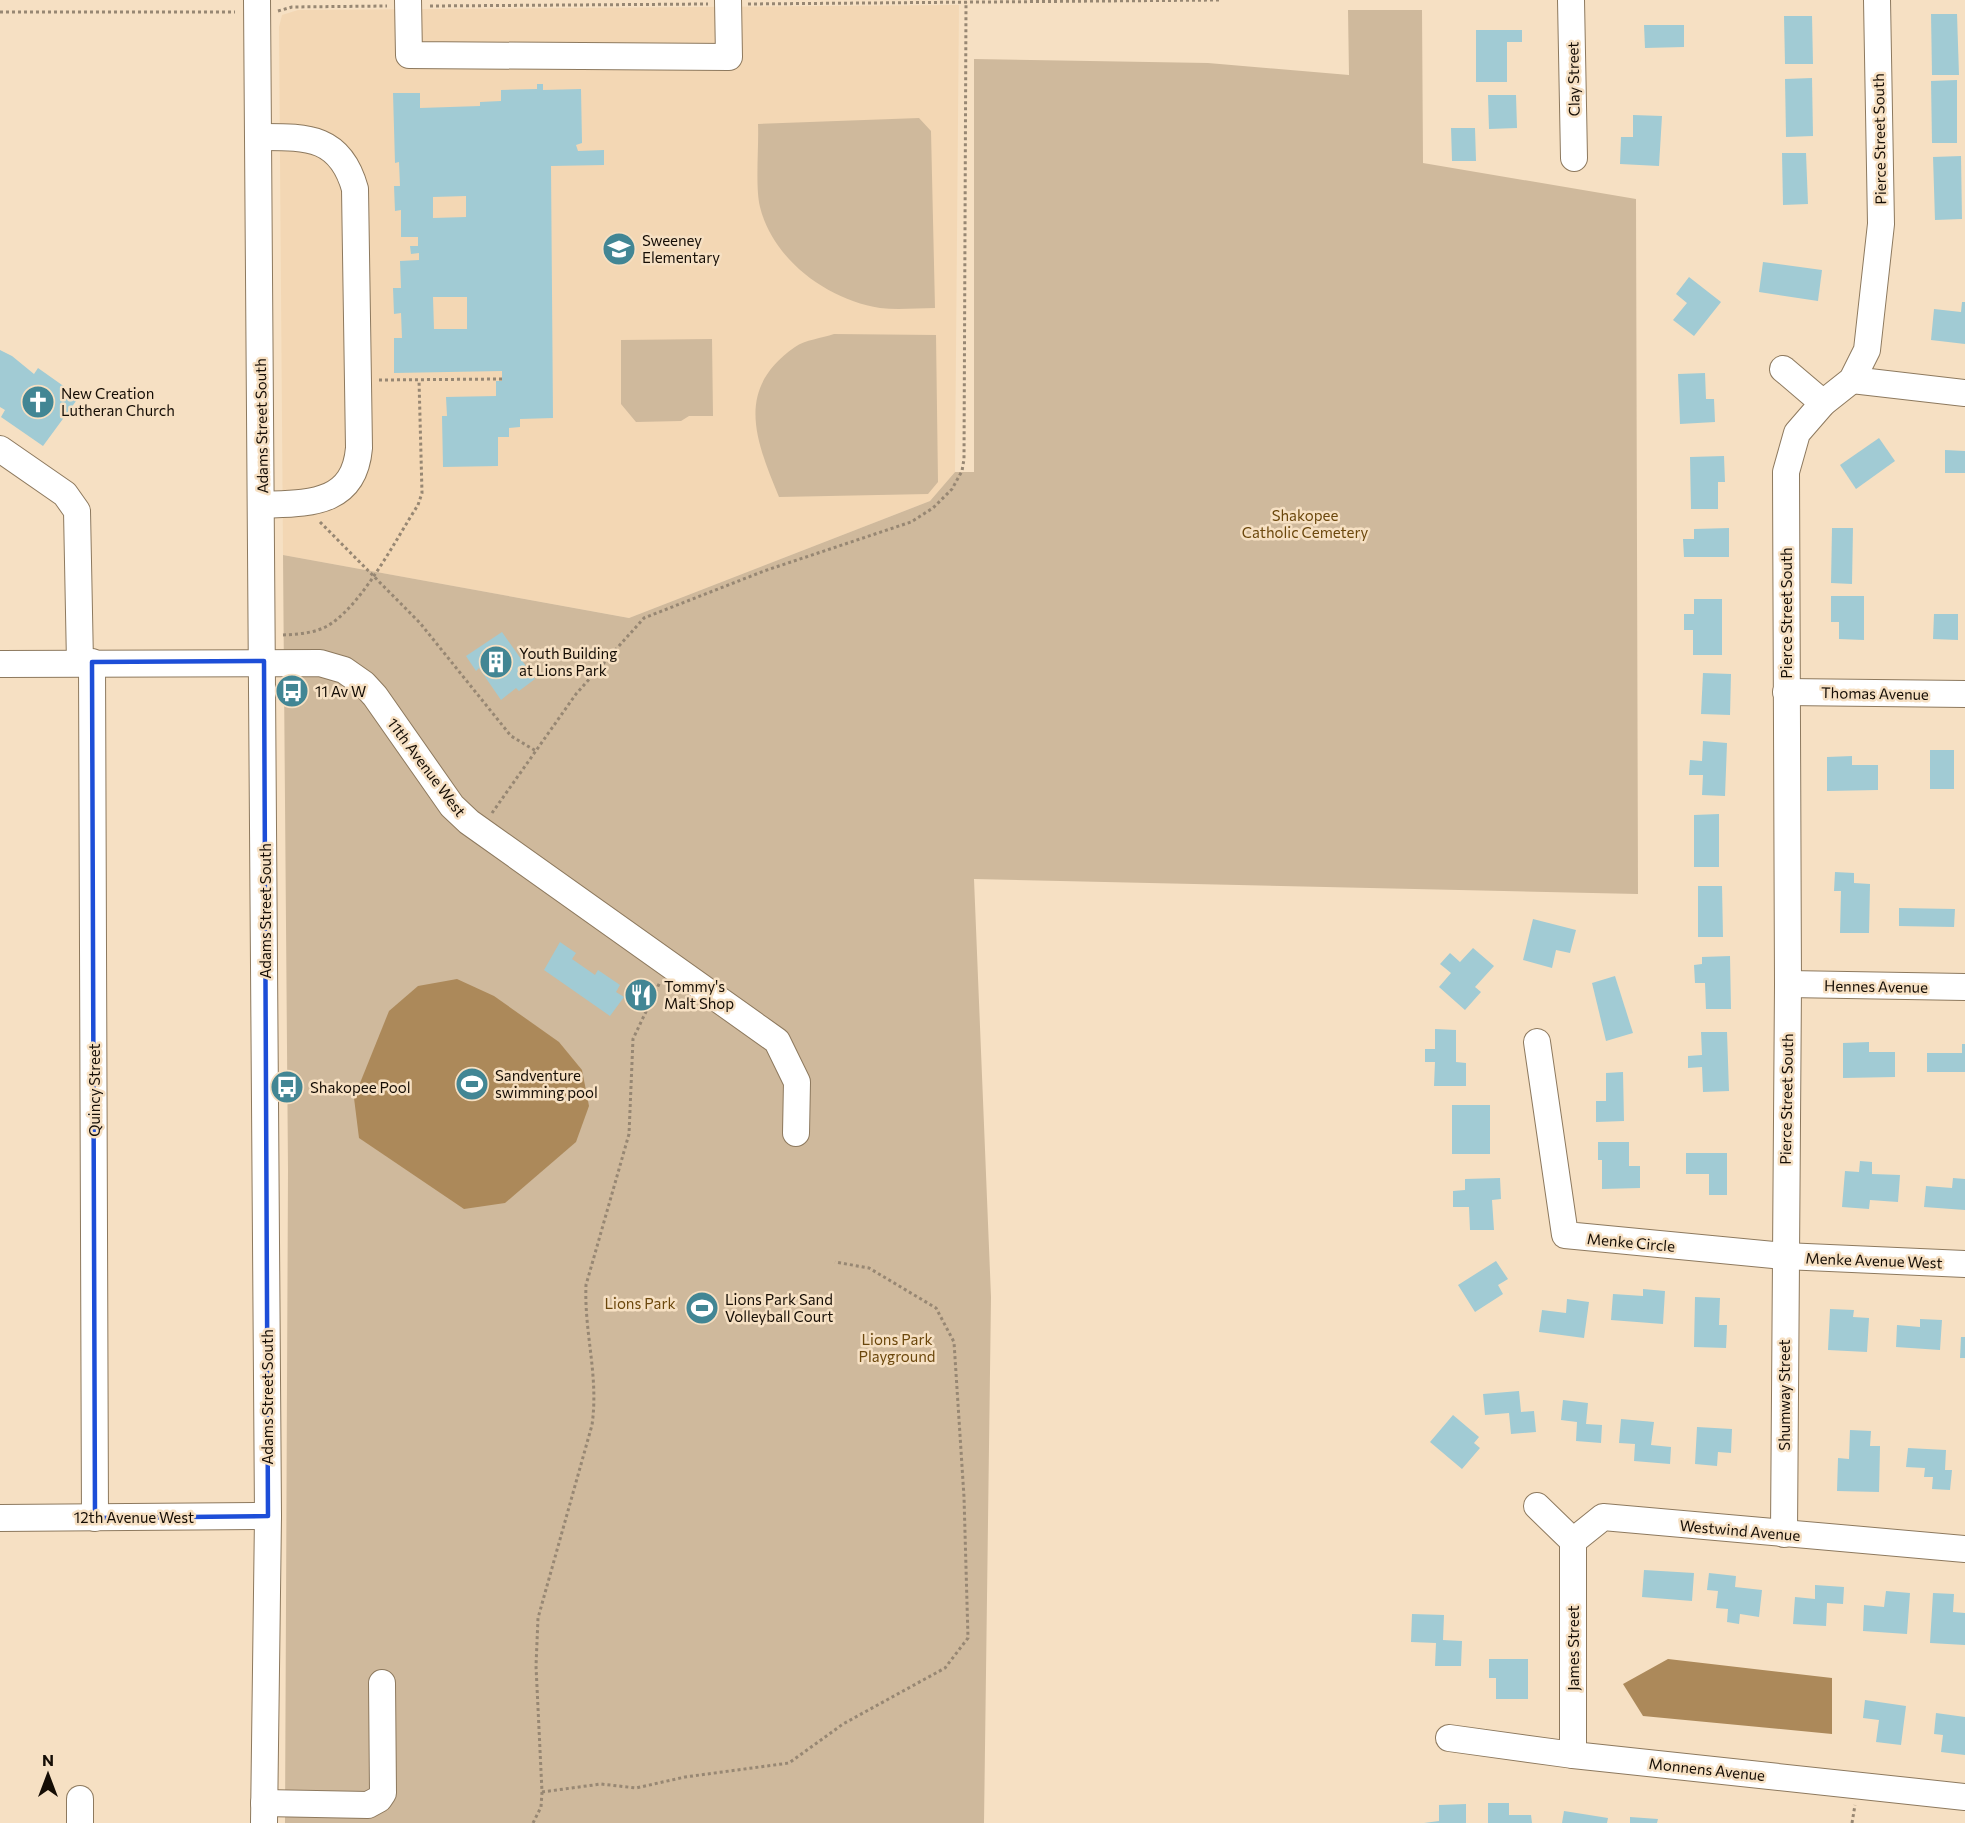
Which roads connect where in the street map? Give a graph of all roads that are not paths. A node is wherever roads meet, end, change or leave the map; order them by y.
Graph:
1 (1571, 0) edge
2 (1877, 0) edge
3 (728, 2) edge
4 (408, 3) edge
5 (257, 6) edge
6 (258, 137) junction
7 (1574, 158) dead end
8 (1783, 369) dead end
9 (1852, 380) junction
10 (1965, 393) edge
11 (1823, 403) junction
12 (0, 449) edge
13 (262, 505) junction
14 (264, 661) junction
15 (86, 662) junction
16 (0, 664) edge
17 (1786, 692) junction
18 (1965, 694) edge
19 (1788, 984) junction
20 (1965, 987) edge
21 (1537, 1042) dead end
22 (796, 1133) dead end
23 (1784, 1256) junction
24 (1965, 1263) edge
25 (1537, 1506) dead end
26 (268, 1516) junction
27 (0, 1518) edge
28 (95, 1518) junction
29 (1784, 1534) junction
30 (1573, 1541) junction
31 (1965, 1550) edge
32 (382, 1683) dead end
33 (1449, 1738) dead end
34 (1573, 1755) junction
35 (1965, 1797) edge
36 (264, 1813) edge

1 - 7 street, Clay Street
2 - 9 street, Pierce Street South
3 - 4 street
5 - 6 street, Adams Street South
6 - 13 street, Adams Street South
6 - 13 street
8 - 11 street
9 - 10 street
9 - 11 street, Pierce Street South
11 - 17 street, Pierce Street South
12 - 15 street, Quincy Street
13 - 14 street, Adams Street South
14 - 15 street, 11th Avenue West
14 - 22 street, 11th Avenue West
14 - 26 street, Adams Street South
15 - 16 street, 11th Avenue West
15 - 28 street, Quincy Street
17 - 18 street, Thomas Avenue
17 - 19 street, Pierce Street South
19 - 20 street, Hennes Avenue
19 - 23 street, Pierce Street South
21 - 23 street, Menke Circle
23 - 24 street, Menke Avenue West
23 - 29 street, Shumway Street
25 - 30 street
26 - 28 street, 12th Avenue West
26 - 36 street, Adams Street South
27 - 28 street, 12th Avenue West
29 - 30 street, Westwind Avenue
29 - 31 street, Westwind Avenue
30 - 34 street, James Street
32 - 36 street
33 - 34 street, Monnens Avenue
34 - 35 street, Monnens Avenue

